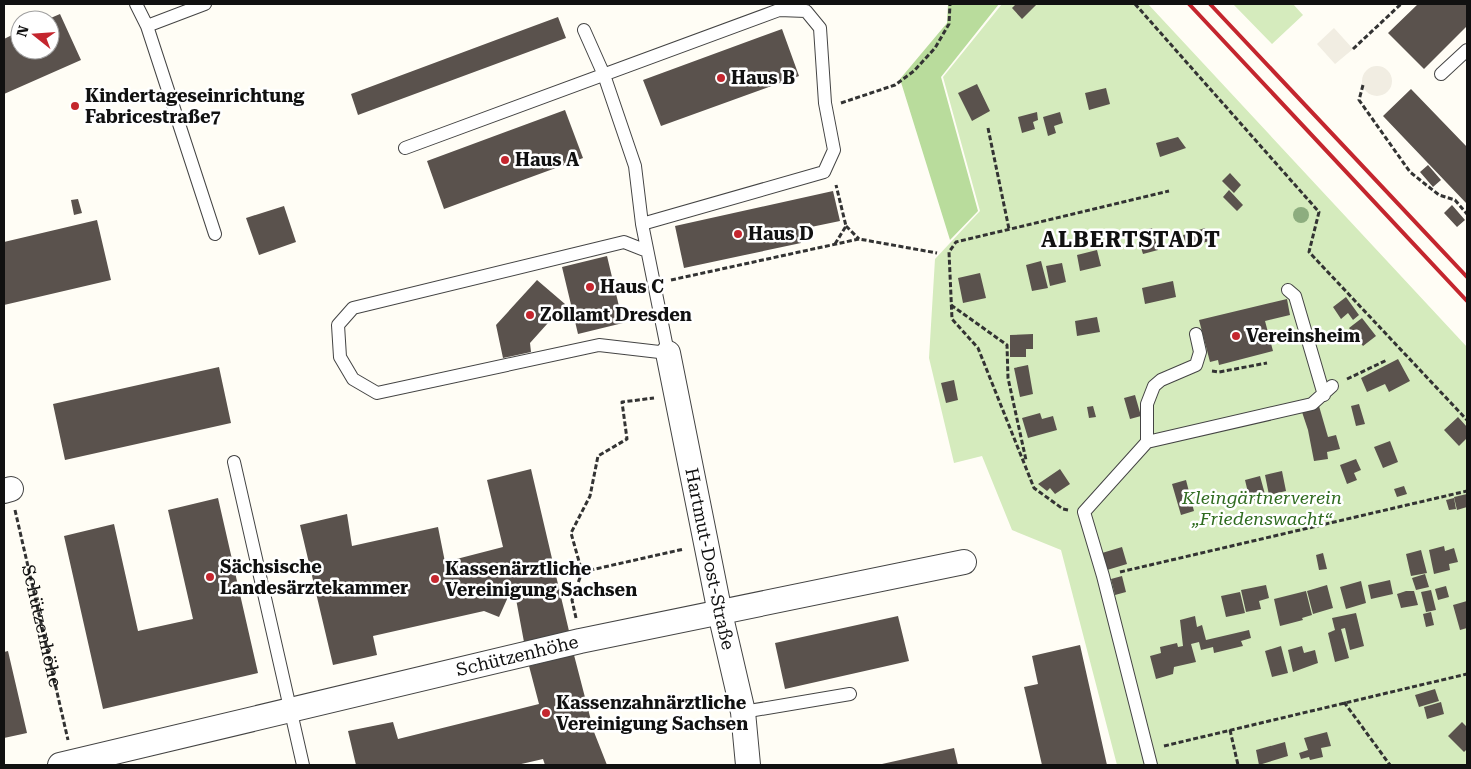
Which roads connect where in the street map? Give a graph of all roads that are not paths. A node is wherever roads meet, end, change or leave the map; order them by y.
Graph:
1 (136, 4) edge
2 (205, 4) edge
3 (146, 26) junction
4 (584, 30) dead end
5 (1467, 50) edge
6 (1441, 74) dead end
7 (604, 75) junction
8 (405, 148) dead end
9 (642, 224) junction
10 (215, 234) dead end
11 (647, 251) junction
12 (1288, 290) dead end
13 (1196, 334) dead end
14 (668, 353) junction
15 (1147, 442) junction
16 (234, 462) dead end
17 (964, 562) dead end
18 (720, 613) junction
19 (850, 694) dead end
20 (290, 710) junction
21 (743, 712) junction
22 (66, 764) edge
23 (303, 765) edge
24 (748, 765) edge
25 (1151, 765) edge

1 - 3 lane
2 - 3 lane
3 - 10 lane
4 - 7 lane
5 - 6 lane
7 - 8 lane
7 - 9 lane
7 - 9 lane
9 - 11 lane
11 - 14 lane
11 - 14 lane
12 - 15 lane
13 - 15 lane
14 - 18 street, Hartmut-Dost-Straße
15 - 25 lane
16 - 20 lane
17 - 18 street, Schützenhöhe
18 - 20 street, Schützenhöhe
18 - 21 street, Hartmut-Dost-Straße
19 - 21 lane
20 - 22 street, Schützenhöhe
20 - 23 lane
21 - 24 street, Hartmut-Dost-Straße

